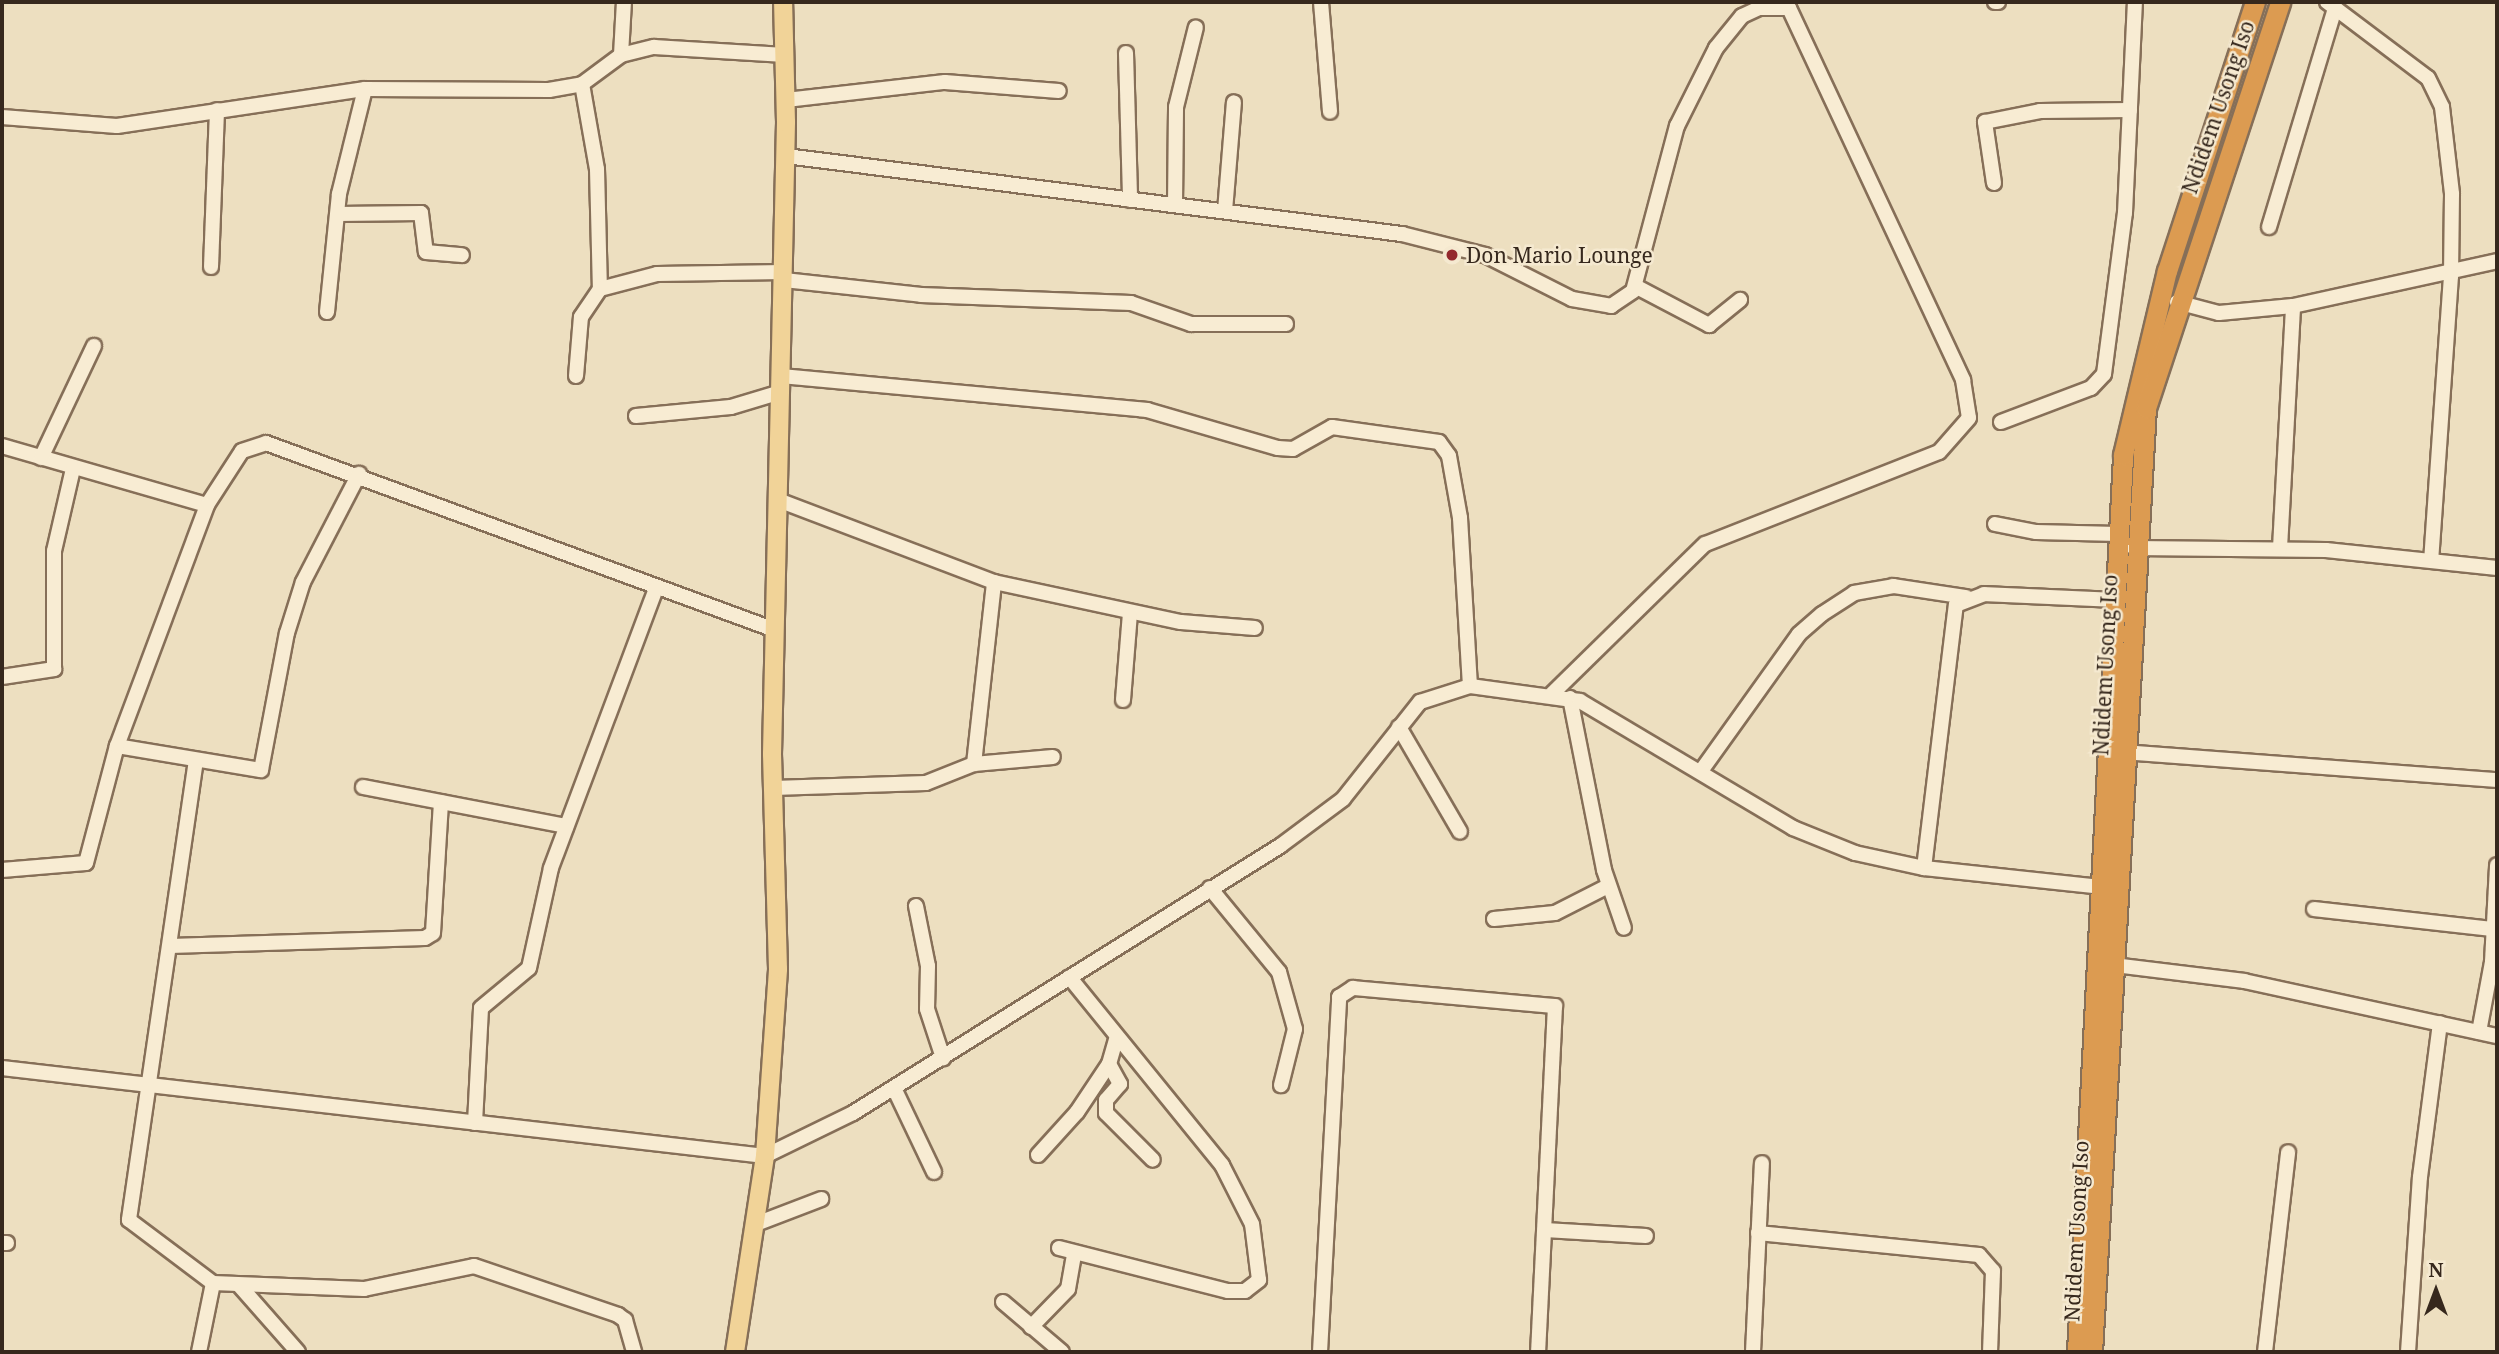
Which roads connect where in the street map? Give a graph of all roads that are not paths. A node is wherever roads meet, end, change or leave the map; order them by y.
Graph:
1 (624, 2) edge
2 (783, 2) edge
3 (1321, 2) edge
4 (2135, 2) edge
5 (2255, 2) edge
6 (2280, 2) edge
7 (1788, 5) edge
8 (2331, 5) edge
9 (1196, 27) dead end
10 (1126, 53) dead end
11 (785, 54) junction
12 (621, 55) junction
13 (582, 84) junction
14 (365, 89) junction
15 (1059, 91) dead end
16 (786, 100) junction
17 (1234, 102) dead end
18 (217, 110) junction
19 (2130, 110) junction
20 (1330, 112) dead end
21 (2, 117) edge
22 (786, 156) junction
23 (1994, 183) dead end
24 (1130, 200) junction
25 (1175, 205) junction
26 (1225, 211) junction
27 (338, 214) junction
28 (2269, 227) dead end
29 (462, 255) dead end
30 (2497, 261) edge
31 (211, 267) dead end
32 (2451, 275) junction
33 (783, 276) junction
34 (1635, 286) junction
35 (600, 289) junction
36 (1740, 300) dead end
37 (2177, 302) junction
38 (2293, 306) junction
39 (327, 312) dead end
40 (1286, 324) dead end
41 (94, 346) dead end
42 (576, 376) dead end
43 (781, 384) junction
44 (636, 416) dead end
45 (2001, 422) dead end
46 (2, 446) edge
47 (41, 458) junction
48 (73, 469) junction
49 (359, 474) junction
50 (778, 500) junction
51 (207, 505) junction
52 (1995, 524) dead end
53 (2118, 534) junction
54 (2134, 548) junction
55 (2280, 548) junction
56 (2431, 560) junction
57 (2497, 568) edge
58 (994, 582) junction
59 (656, 588) junction
60 (1966, 597) junction
61 (2115, 600) junction
62 (1130, 613) junction
63 (1255, 628) dead end
64 (775, 630) junction
65 (2, 677) edge
66 (1470, 686) junction
67 (1552, 694) junction
68 (1570, 698) junction
69 (1123, 700) dead end
70 (1399, 727) junction
71 (117, 746) junction
72 (2123, 752) junction
73 (1053, 757) dead end
74 (196, 760) junction
75 (974, 764) junction
76 (1701, 771) junction
77 (2497, 780) edge
78 (363, 787) dead end
79 (773, 788) junction
80 (441, 802) junction
81 (566, 826) junction
82 (1460, 832) dead end
83 (2497, 865) edge
84 (1924, 868) junction
85 (2, 870) edge
86 (1608, 886) junction
87 (1210, 888) junction
88 (2110, 888) junction
89 (916, 906) dead end
90 (2314, 909) dead end
91 (1494, 919) dead end
92 (1624, 928) dead end
93 (2492, 929) junction
94 (170, 946) junction
95 (2114, 965) junction
96 (1069, 976) junction
97 (2441, 1023) junction
98 (2479, 1032) junction
99 (2497, 1036) edge
100 (1116, 1040) junction
101 (943, 1058) junction
102 (1109, 1064) junction
103 (2, 1068) edge
104 (150, 1085) junction
105 (1281, 1086) dead end
106 (894, 1088) junction
107 (475, 1123) junction
108 (2288, 1152) dead end
109 (1038, 1155) dead end
110 (765, 1156) junction
111 (1153, 1160) dead end
112 (1762, 1163) dead end
113 (934, 1172) dead end
114 (821, 1199) dead end
115 (756, 1224) junction
116 (1545, 1230) junction
117 (1758, 1233) junction
118 (1646, 1236) dead end
119 (1059, 1248) dead end
120 (1074, 1254) junction
121 (213, 1283) junction
122 (239, 1285) junction
123 (1003, 1302) dead end
124 (1031, 1326) junction
125 (199, 1352) edge
126 (298, 1352) edge
127 (634, 1352) edge
128 (735, 1352) edge
129 (1062, 1352) edge
130 (1320, 1352) edge
131 (1538, 1352) edge
132 (1753, 1352) edge
133 (1990, 1352) edge
134 (2077, 1352) edge
135 (2092, 1352) edge
136 (2265, 1352) edge
137 (2408, 1352) edge

1 - 12 street
2 - 11 main road
3 - 20 street
4 - 19 street
5 - 53 highway, Ndidem Usong Iso
6 - 37 highway, Ndidem Usong Iso
7 - 34 street
7 - 67 street
8 - 28 street
8 - 32 street
9 - 25 street
10 - 24 street
11 - 12 street
11 - 16 main road
12 - 13 street
13 - 14 street
13 - 35 street
14 - 18 street
14 - 27 street
15 - 16 street
16 - 22 main road
17 - 26 street
18 - 21 street
18 - 31 street
19 - 23 street
19 - 45 street
22 - 24 street
22 - 33 main road
24 - 25 street
25 - 26 street
26 - 34 street
27 - 29 street
27 - 39 street
30 - 32 street
32 - 38 street
32 - 56 street
33 - 35 street
33 - 40 street
33 - 43 main road
34 - 36 street
35 - 42 street
37 - 38 street
37 - 54 highway, Ndidem Usong Iso
38 - 55 street
41 - 47 street
43 - 44 street
43 - 50 main road
43 - 66 street
46 - 47 street
47 - 48 street
48 - 51 street
48 - 65 street
49 - 51 street
49 - 59 street
49 - 74 street
50 - 58 street
50 - 64 main road
51 - 71 street
52 - 53 street
53 - 61 highway, Ndidem Usong Iso
54 - 55 street
54 - 72 highway, Ndidem Usong Iso
55 - 56 street
56 - 57 street
58 - 62 street
58 - 75 street
59 - 64 street
59 - 81 street
60 - 61 street
60 - 76 street
60 - 84 street
61 - 88 highway, Ndidem Usong Iso
62 - 63 street
62 - 69 street
64 - 79 main road
66 - 67 street
66 - 70 street
67 - 68 street
68 - 76 street
68 - 86 street
70 - 82 street
70 - 87 street
71 - 74 street
71 - 85 street
72 - 77 street
72 - 88 highway, Ndidem Usong Iso
73 - 75 street
74 - 94 street
75 - 79 street
76 - 84 street
78 - 80 street
79 - 110 main road
80 - 81 street
80 - 94 street
81 - 107 street
83 - 93 street
84 - 88 street
86 - 91 street
86 - 92 street
87 - 96 street
87 - 105 street
88 - 95 highway, Ndidem Usong Iso
88 - 134 highway, Ndidem Usong Iso
89 - 101 street
90 - 93 street
93 - 98 street
94 - 104 street
95 - 97 street
95 - 135 highway, Ndidem Usong Iso
96 - 100 street
96 - 101 street
97 - 98 street
97 - 137 street
98 - 99 street
100 - 102 street
100 - 120 street
101 - 106 street
102 - 109 street
102 - 111 street
103 - 104 street
104 - 107 street
104 - 121 street
106 - 110 street
106 - 113 street
107 - 110 street
108 - 136 street
110 - 115 main road
112 - 117 street
114 - 115 street
115 - 128 main road
116 - 118 street
116 - 130 street
116 - 131 street
117 - 132 street
117 - 133 street
119 - 120 street
120 - 124 street
121 - 122 street
121 - 125 street
122 - 126 street
122 - 127 street
123 - 124 street
124 - 129 street

